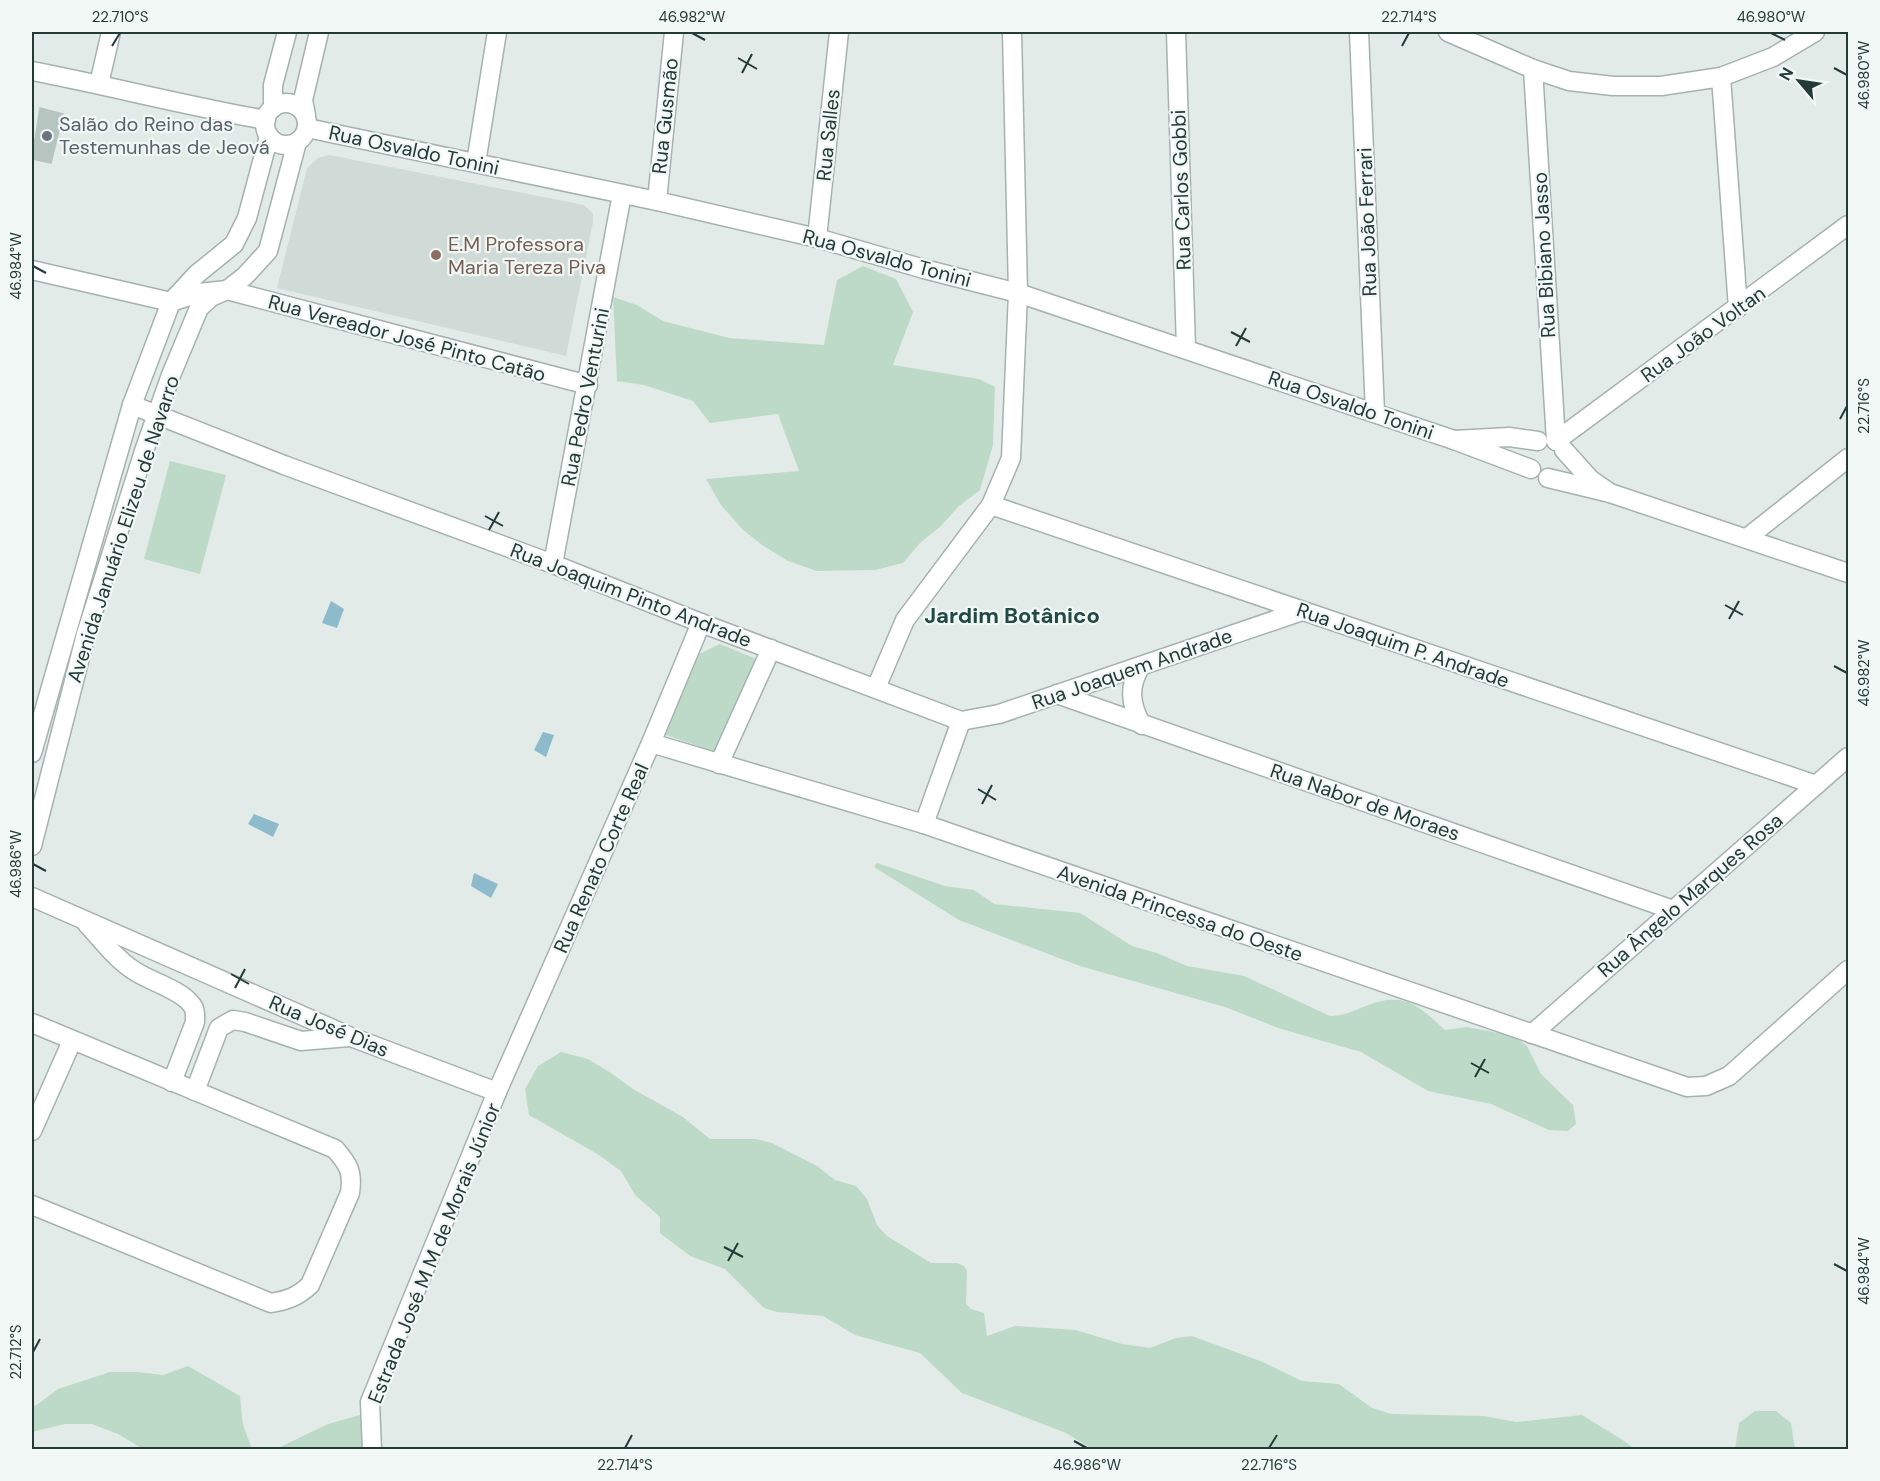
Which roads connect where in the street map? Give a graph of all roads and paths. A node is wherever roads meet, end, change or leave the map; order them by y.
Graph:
1 (111, 32) edge
2 (287, 32) edge
3 (319, 32) edge
4 (497, 32) edge
5 (674, 32) edge
6 (839, 32) edge
7 (1012, 32) edge
8 (1176, 32) edge
9 (1359, 32) edge
10 (1449, 32) edge
11 (1815, 32) edge
12 (1533, 69) junction
13 (32, 71) edge
14 (1721, 77) junction
15 (99, 84) junction
16 (269, 121) junction
17 (303, 128) junction
18 (476, 163) junction
19 (622, 194) junction
20 (657, 201) junction
21 (1848, 225) edge
22 (817, 238) junction
23 (32, 270) edge
24 (227, 290) junction
25 (1018, 293) junction
26 (171, 302) junction
27 (1738, 308) junction
28 (1186, 348) junction
29 (588, 384) junction
30 (132, 405) junction
31 (1375, 413) junction
32 (157, 416) junction
33 (1454, 440) junction
34 (1552, 444) junction
35 (1848, 458) edge
36 (1531, 469) junction
37 (1548, 478) junction
38 (1610, 493) junction
39 (990, 506) junction
40 (1748, 538) junction
41 (554, 564) junction
42 (1848, 573) edge
43 (1302, 611) junction
44 (701, 623) junction
45 (771, 649) junction
46 (1141, 666) junction
47 (876, 688) junction
48 (1057, 694) junction
49 (961, 721) junction
50 (1142, 724) junction
51 (651, 743) junction
52 (32, 753) edge
53 (1848, 757) edge
54 (719, 764) junction
55 (1816, 785) junction
56 (924, 824) junction
57 (32, 846) edge
58 (32, 897) edge
59 (1673, 910) junction
60 (82, 919) junction
61 (1848, 970) edge
62 (32, 1023) edge
63 (1532, 1034) junction
64 (351, 1037) junction
65 (72, 1041) junction
66 (172, 1082) junction
67 (195, 1091) junction
68 (497, 1092) junction
69 (32, 1131) edge
70 (32, 1205) edge
71 (372, 1449) edge

1 - 15 street
2 - 16 street, Avenida Januário Elizeu de Navarro
3 - 17 street, Avenida Januário Elizeu de Navarro
4 - 18 street
5 - 20 street, Rua Gusmão
6 - 22 street, Rua Salles
7 - 25 street
8 - 28 street, Rua Carlos Gobbi
9 - 31 street, Rua João Ferrari
10 - 12 street
11 - 14 street
12 - 14 street
12 - 34 street, Rua Bibiano Jasso
13 - 15 street
14 - 27 street
15 - 16 street
16 - 17 street
16 - 17 street
16 - 26 street, Avenida Januário Elizeu de Navarro
17 - 18 street, Rua Osvaldo Tonini
17 - 24 street, Avenida Januário Elizeu de Navarro
18 - 19 street, Rua Osvaldo Tonini
19 - 20 street, Rua Osvaldo Tonini
19 - 29 street, Rua Pedro Venturini
20 - 22 street, Rua Osvaldo Tonini
21 - 27 street, Rua João Voltan
22 - 25 street, Rua Osvaldo Tonini
23 - 26 street
24 - 26 street
24 - 29 street, Rua Vereador José Pinto Catão
24 - 32 street, Avenida Januário Elizeu de Navarro
25 - 28 street, Rua Osvaldo Tonini
25 - 39 street
26 - 30 street, Avenida Januário Elizeu de Navarro
27 - 34 street, Rua João Voltan
28 - 31 street, Rua Osvaldo Tonini
29 - 41 street, Rua Pedro Venturini
30 - 32 street, Rua Joaquim Pinto Andrade
30 - 52 street, Avenida Januário Elizeu de Navarro
31 - 33 street, Rua Osvaldo Tonini
32 - 41 street, Rua Joaquim Pinto Andrade
32 - 57 street, Avenida Januário Elizeu de Navarro
33 - 34 street, Rua Osvaldo Tonini
33 - 36 street, Rua Osvaldo Tonini
34 - 36 street
34 - 37 street
34 - 38 street, Rua Osvaldo Tonini
35 - 40 street
36 - 37 street, Rua Osvaldo Tonini
37 - 38 street, Rua Osvaldo Tonini
38 - 40 street, Rua Osvaldo Tonini
39 - 43 street, Rua Joaquim P. Andrade
39 - 47 street
40 - 42 street, Rua Osvaldo Tonini
41 - 44 street, Rua Joaquim Pinto Andrade
43 - 46 street, Rua Joaquem Andrade
43 - 55 street, Rua Joaquim P. Andrade
44 - 45 street, Rua Joaquim Pinto Andrade
44 - 51 street, Rua Renato Corte Real
45 - 47 street, Rua Joaquim Pinto Andrade
45 - 54 street
46 - 48 street, Rua Joaquem Andrade
46 - 50 street
47 - 49 street, Rua Joaquim Pinto Andrade
48 - 49 street, Rua Joaquem Andrade
48 - 50 street, Rua Nabor de Moraes
49 - 56 street
50 - 59 street, Rua Nabor de Moraes
51 - 54 street, Avenida Princessa do Oeste
51 - 68 street, Rua Renato Corte Real
53 - 55 street, Rua Ângelo Marques Rosa
54 - 56 street, Avenida Princessa do Oeste
55 - 59 street, Rua Ângelo Marques Rosa
56 - 63 street, Avenida Princessa do Oeste
58 - 60 street, Rua José Dias
59 - 63 street, Rua Ângelo Marques Rosa
60 - 64 street, Rua José Dias
60 - 66 street
61 - 63 street, Avenida Princessa do Oeste
62 - 65 street
64 - 67 street
64 - 68 street, Rua José Dias
65 - 66 street
65 - 69 street
66 - 67 street
67 - 70 street
68 - 71 street, Estrada José M M de Morais Júnior

